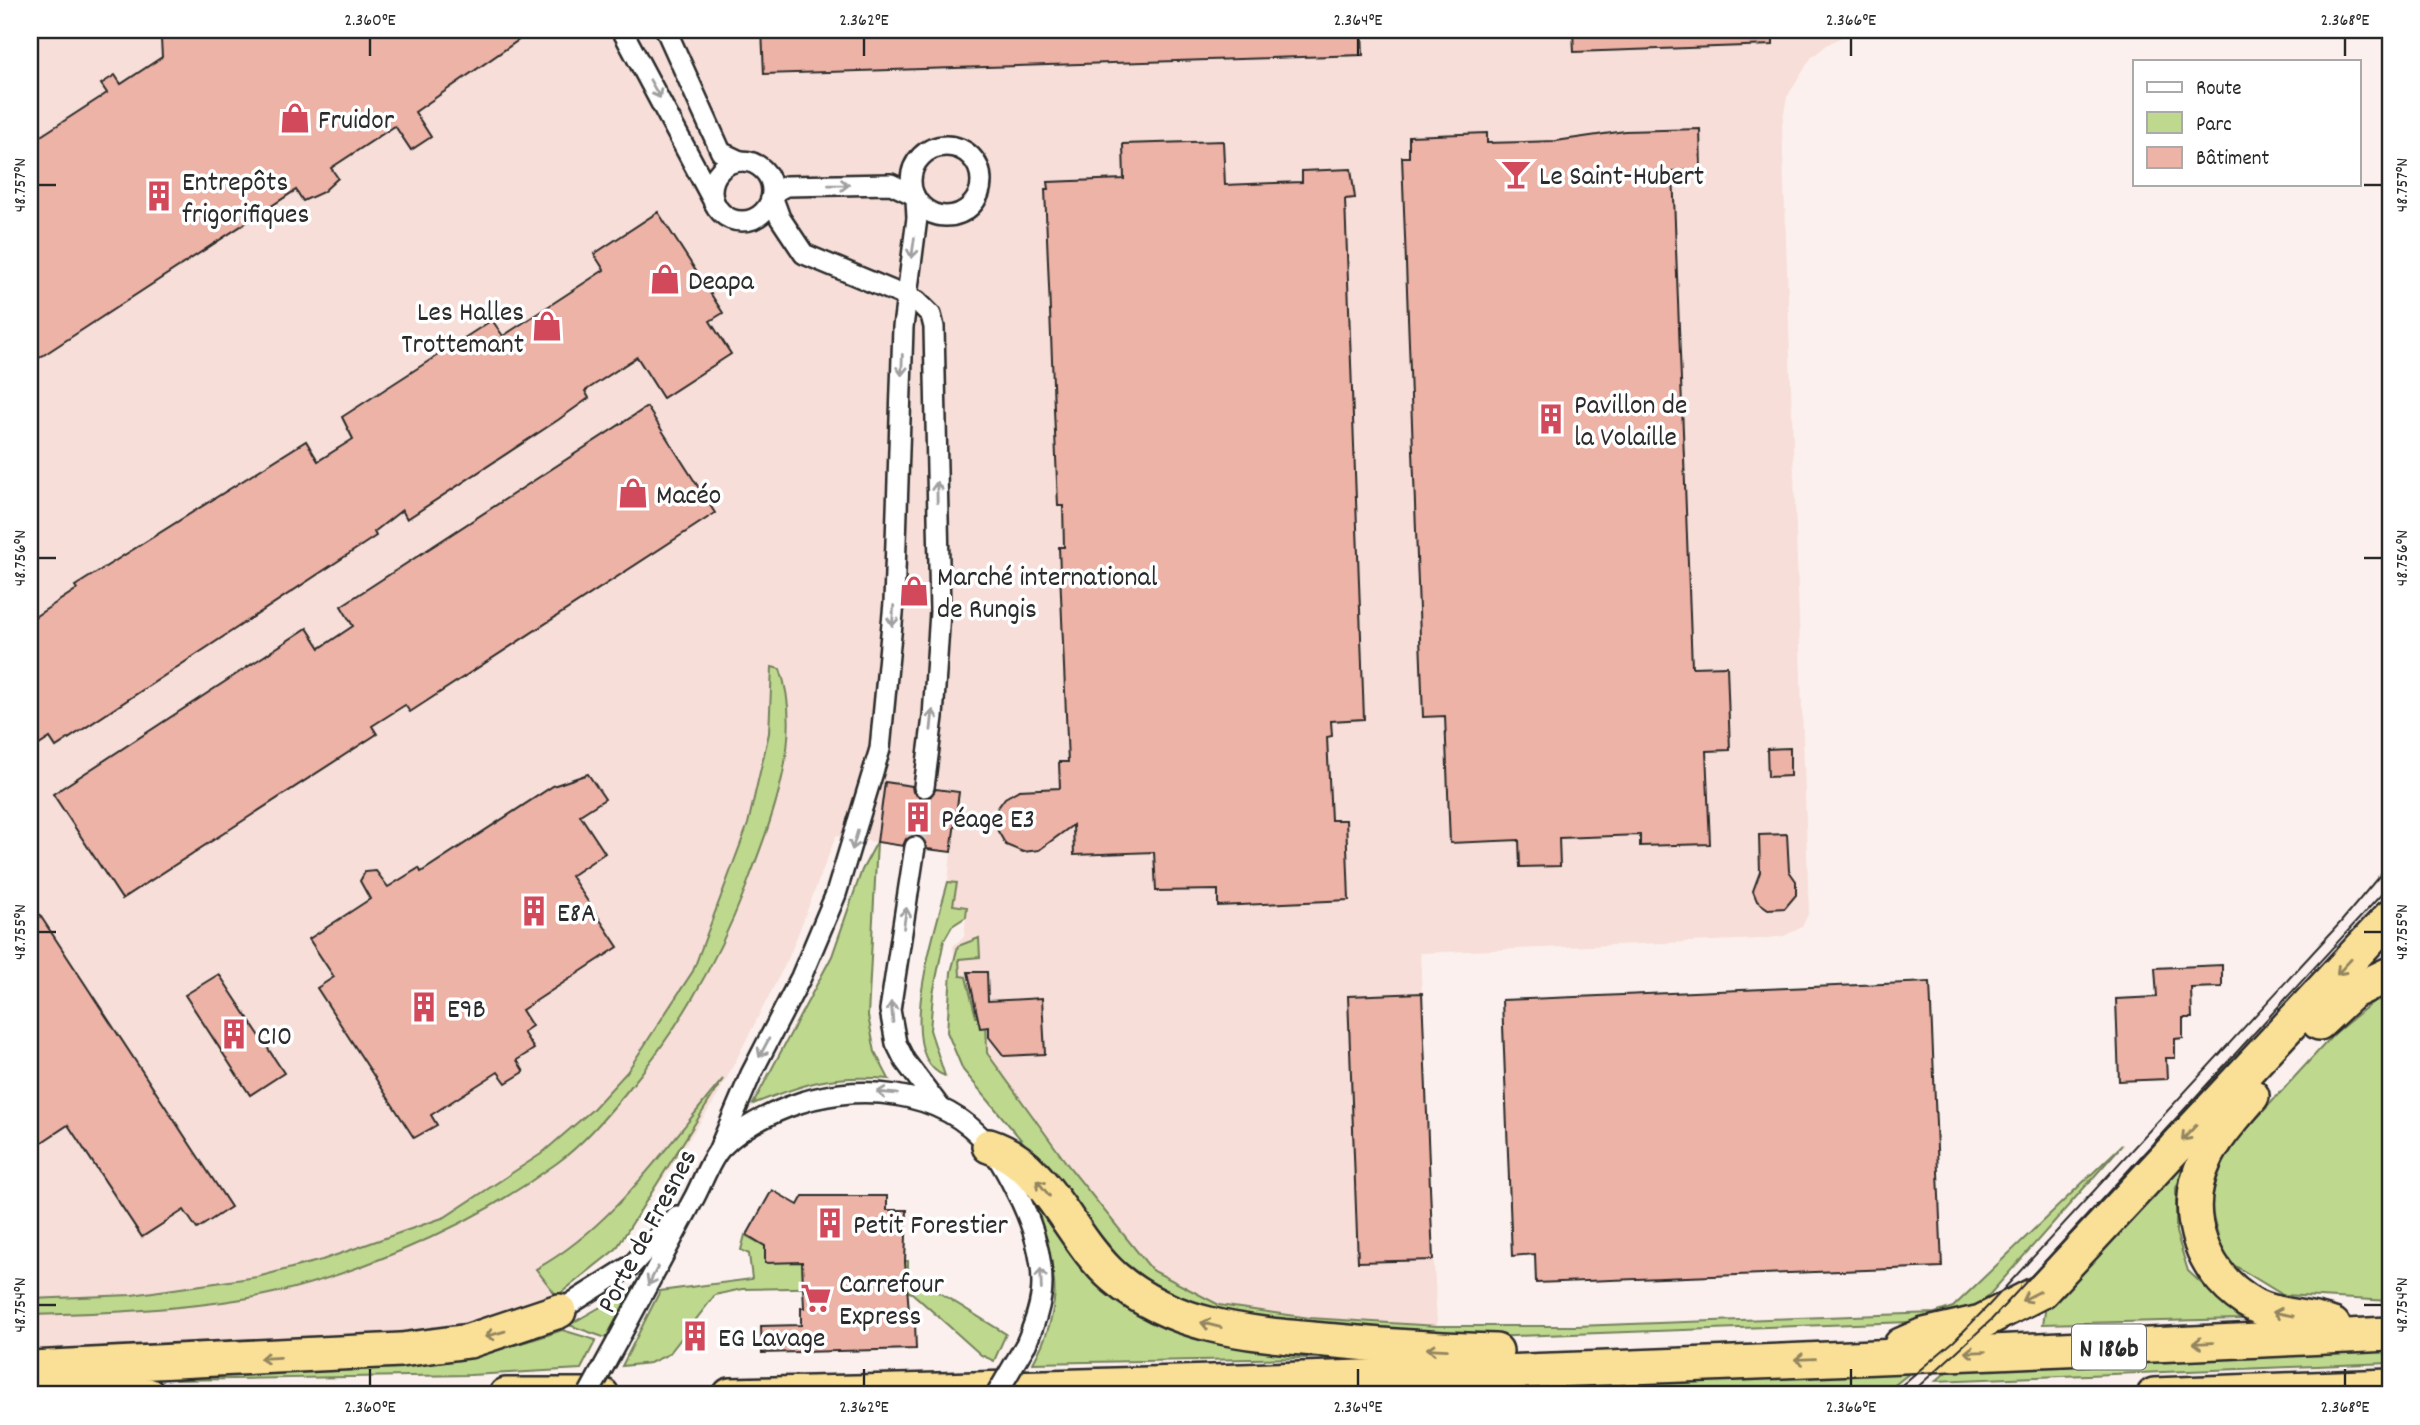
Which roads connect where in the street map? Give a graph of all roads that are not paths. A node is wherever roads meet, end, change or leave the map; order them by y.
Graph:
1 (622, 30) edge
2 (666, 30) edge
3 (740, 161) junction
4 (773, 195) junction
5 (715, 204) junction
6 (907, 296) junction
7 (924, 788) tunnel mouth
8 (915, 847) tunnel mouth
9 (2390, 917) edge
10 (2390, 974) edge
11 (946, 1113) junction
12 (989, 1146) junction
13 (719, 1149) junction
14 (696, 1194) junction
15 (559, 1311) joint
16 (2390, 1334) edge
17 (2344, 1337) junction
18 (1873, 1356) junction
19 (30, 1368) edge
20 (1596, 1368) junction
21 (2390, 1386) edge
22 (30, 1392) edge
23 (148, 1395) edge
24 (506, 1395) edge
25 (588, 1395) edge
26 (602, 1395) edge
27 (730, 1395) edge
28 (996, 1395) edge
29 (2154, 1395) edge

1 -> 5 street
2 - 3 street
3 - 4 street
3 - 5 street
4 - 5 street
4 - 6 street
4 -> 6 street
7 -> 6 street
6 -> 13 street
11 -> 8 street
9 -> 18 highway
17 -> 10 highway
11 - 12 street, Porte de Fresnes
11 -> 13 street, Porte de Fresnes
20 -> 12 highway
28 -> 12 street, Porte de Fresnes, bridge
13 - 14 street, Porte de Fresnes
14 - 15 street
14 -> 25 street, Porte de Fresnes, bridge
15 -> 19 highway
16 - 17 highway, N 186b
17 -> 18 highway, N 186b
18 -> 20 highway, N 186b
20 - 27 highway, N 186b
21 - 29 highway
22 - 23 highway
24 - 26 highway

